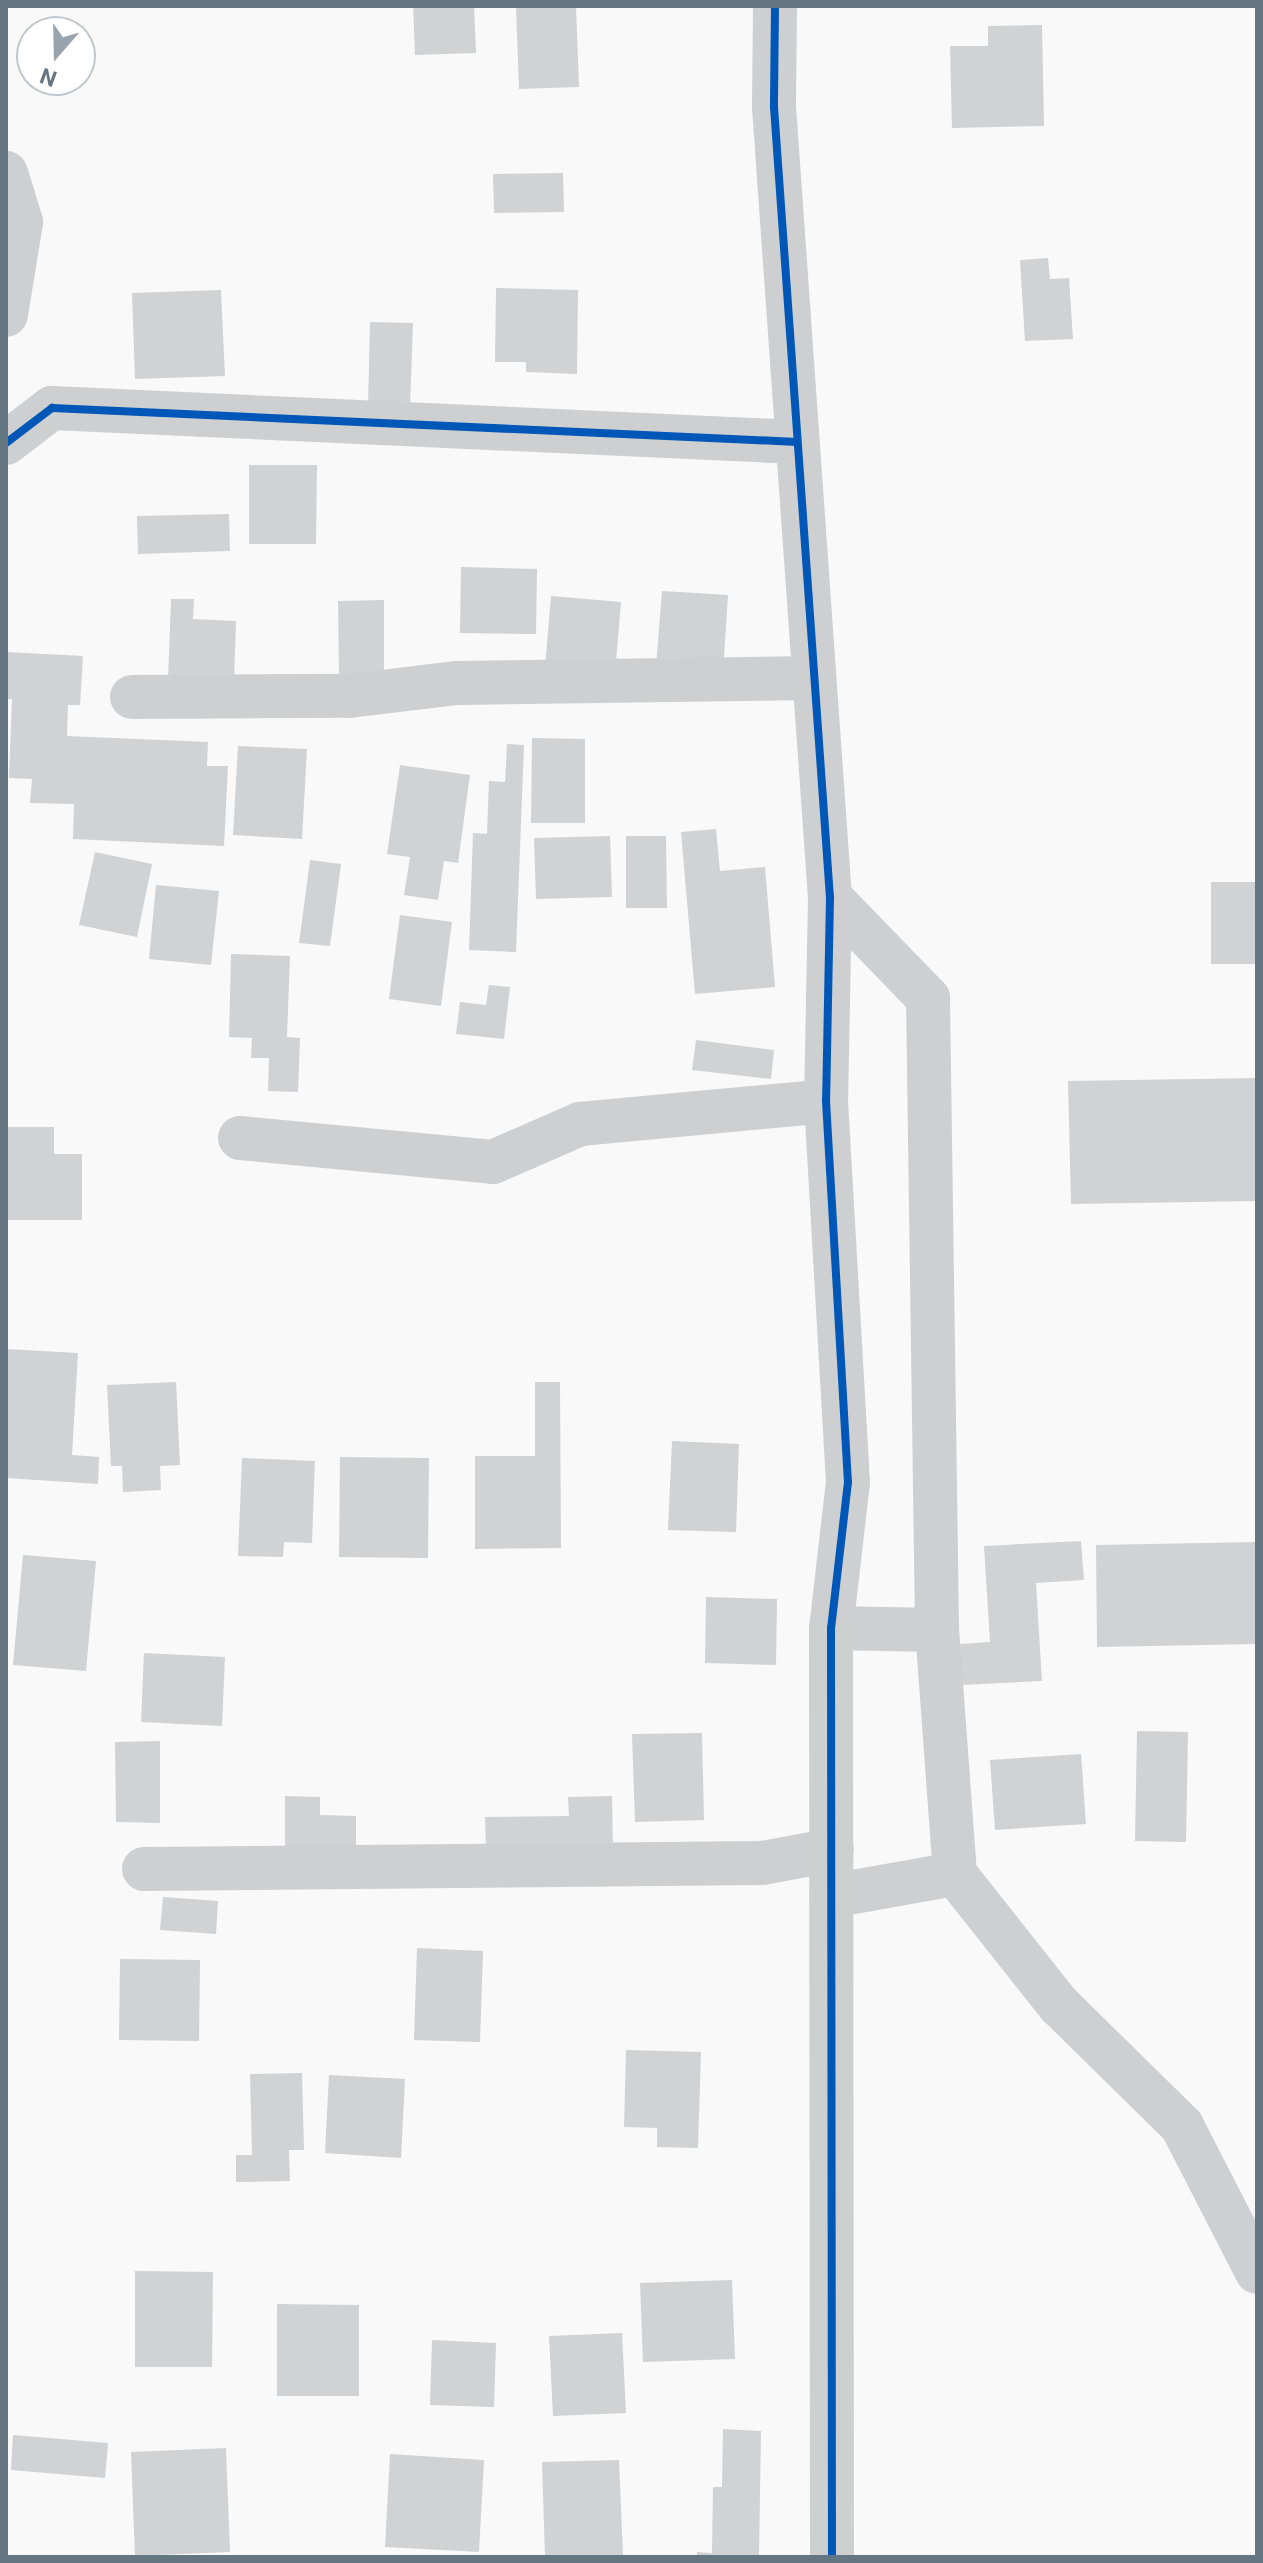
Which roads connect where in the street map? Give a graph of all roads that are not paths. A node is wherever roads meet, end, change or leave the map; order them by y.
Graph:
1 (775, 6) edge
2 (6, 173) edge
3 (6, 315) edge
4 (797, 442) junction
5 (6, 443) edge
6 (814, 678) junction
7 (132, 697) dead end
8 (830, 897) junction
9 (826, 1101) junction
10 (240, 1138) dead end
11 (831, 1628) junction
12 (937, 1630) junction
13 (832, 1850) junction
14 (144, 1869) dead end
15 (955, 1874) junction
16 (831, 1896) junction
17 (1257, 2272) edge
18 (832, 2557) edge

1 - 4 street
2 - 3 street
4 - 5 street
4 - 6 street
6 - 7 street
6 - 8 street
8 - 9 street
8 - 12 street
9 - 10 street
9 - 11 street
11 - 12 street
11 - 13 street
12 - 15 street
13 - 14 street
13 - 16 street
15 - 16 street
15 - 17 street
16 - 18 street

